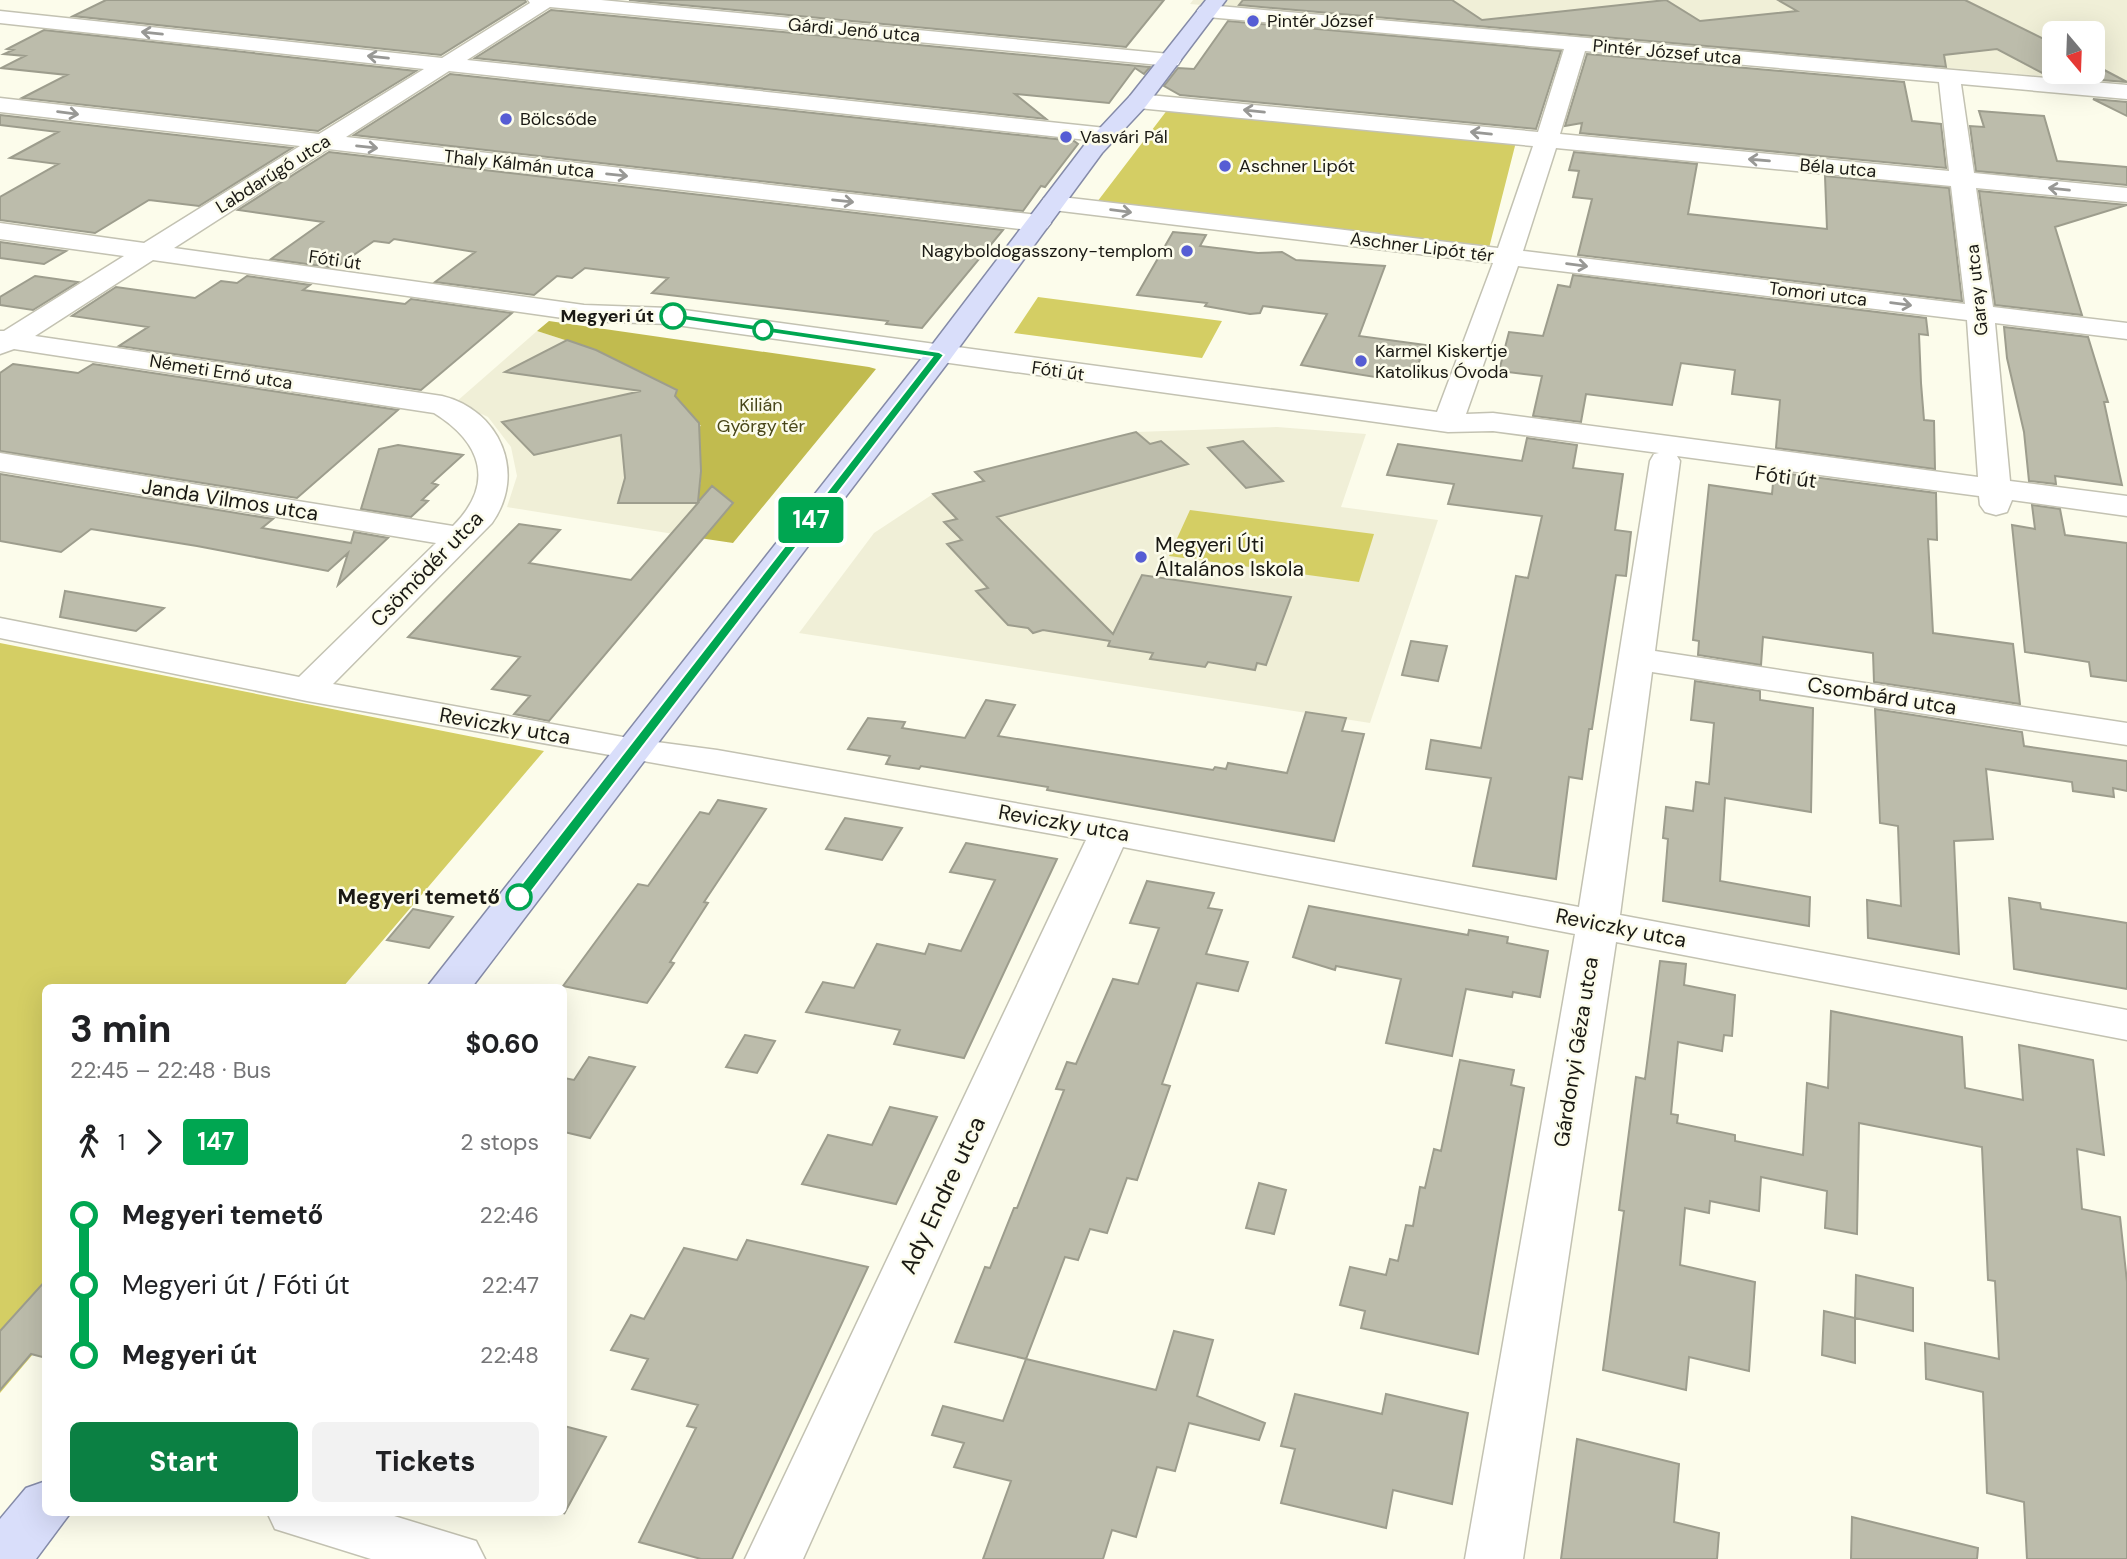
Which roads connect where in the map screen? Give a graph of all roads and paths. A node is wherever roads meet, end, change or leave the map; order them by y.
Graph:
1 (538, 0) edge
2 (546, 1) edge
3 (1211, 5) edge
4 (0, 17) edge
5 (1576, 44) junction
6 (1170, 60) junction
7 (446, 64) junction
8 (1949, 76) junction
9 (2127, 92) edge
10 (1138, 101) junction
11 (0, 105) edge
12 (1106, 135) junction
13 (1549, 140) junction
14 (326, 142) junction
15 (1964, 180) junction
16 (2127, 195) edge
17 (1045, 213) junction
18 (0, 215) edge
19 (0, 232) edge
20 (161, 244) junction
21 (1510, 257) junction
22 (1980, 313) junction
23 (2127, 331) edge
24 (3, 342) edge
25 (939, 355) junction
26 (442, 405) joint
27 (1447, 423) junction
28 (0, 461) edge
29 (1665, 461) junction
30 (1995, 496) junction
31 (2127, 506) edge
32 (2127, 522) edge
33 (461, 537) junction
34 (0, 628) edge
35 (1637, 659) junction
36 (307, 690) junction
37 (2127, 734) edge
38 (635, 750) junction
39 (1110, 832) junction
40 (1598, 923) junction
41 (451, 984) edge
42 (2127, 1025) edge
43 (42, 1510) edge
44 (309, 1516) edge
45 (2, 1559) edge
46 (456, 1559) edge
47 (774, 1559) edge
48 (1494, 1559) edge

1 - 2 street, Gárdi Jenő utca
2 - 6 street, Gárdi Jenő utca
2 - 7 street, Labdarúgó utca
3 - 5 street, Pintér József utca
3 - 6 main road
7 -> 4 street
5 - 8 street, Pintér József utca
5 - 13 street, Aschner Lipót tér
6 - 10 main road
7 - 12 street
7 - 14 street, Labdarúgó utca
8 - 9 street, Pintér József utca
8 - 15 street, Garay utca
10 - 12 main road
13 -> 10 street
11 -> 14 street, Thaly Kálmán utca
12 - 17 main road
15 -> 13 street, Béla utca
13 - 21 street, Aschner Lipót tér
14 -> 17 street, Thaly Kálmán utca
14 - 20 street, Labdarúgó utca
16 -> 15 street, Béla utca
15 - 22 street, Garay utca
17 -> 21 street, Aschner Lipót tér
17 - 25 main road
18 - 20 street, Fóti út
19 - 20 street, Fóti út
20 - 24 street, Labdarúgó utca
20 - 25 street, Fóti út
21 -> 22 street, Tomori utca
21 - 27 street
22 - 23 street, Tomori utca
22 - 30 street, Garay utca
24 - 26 street, Németi Ernő utca
25 - 27 street, Fóti út
25 - 38 main road
26 - 33 street, Csömödér utca
27 - 29 street, Fóti út
27 - 30 street, Fóti út
28 - 33 street, Janda Vilmos utca
29 - 30 street, Fóti út
29 - 35 street, Gárdonyi Géza utca
30 - 31 street, Fóti út
30 - 32 street, Fóti út
33 - 36 street, Csömödér utca
34 - 36 street, Reviczky utca
35 - 37 street, Csombárd utca
35 - 40 street, Gárdonyi Géza utca
36 - 38 street, Reviczky utca
38 - 39 street, Reviczky utca
38 - 41 main road
39 - 40 street, Reviczky utca
39 - 47 street, Ady Endre utca
40 - 42 street, Reviczky utca
40 - 48 street, Gárdonyi Géza utca
43 - 45 main road
44 - 46 street

